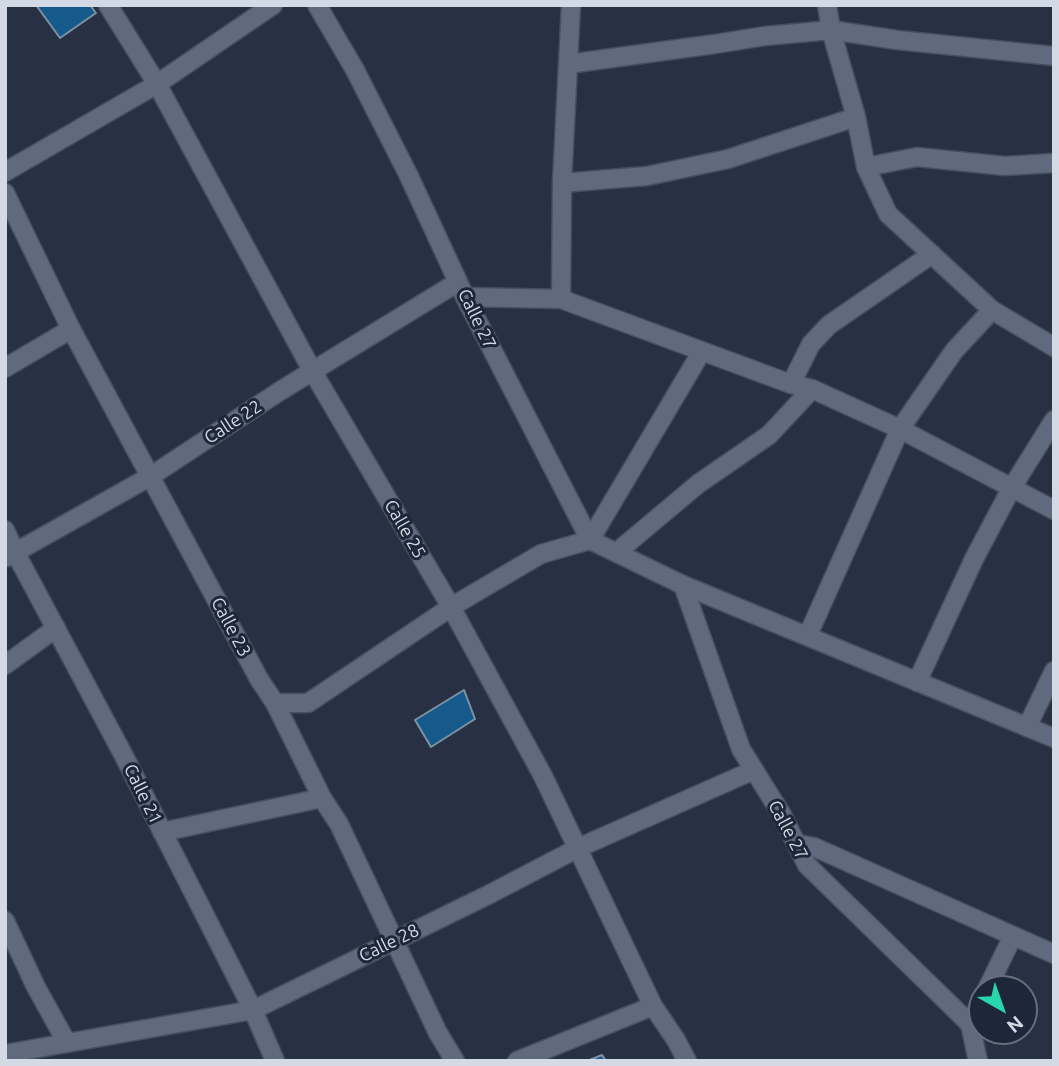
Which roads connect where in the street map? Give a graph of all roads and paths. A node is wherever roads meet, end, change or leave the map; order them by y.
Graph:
1 (108, 5) edge
2 (273, 5) edge
3 (317, 5) edge
4 (571, 5) edge
5 (827, 5) edge
6 (831, 30) junction
7 (1054, 56) edge
8 (568, 64) junction
9 (157, 84) junction
10 (856, 117) junction
11 (1054, 163) edge
12 (866, 167) junction
13 (5, 172) edge
14 (562, 183) junction
15 (5, 193) edge
16 (932, 254) junction
17 (462, 289) junction
18 (561, 299) junction
19 (992, 310) junction
20 (71, 329) junction
21 (1054, 347) edge
22 (702, 351) junction
23 (5, 368) edge
24 (313, 372) junction
25 (791, 384) junction
26 (812, 389) junction
27 (1054, 420) edge
28 (900, 429) junction
29 (151, 476) junction
30 (1012, 489) junction
31 (1054, 510) edge
32 (5, 530) edge
33 (590, 540) junction
34 (617, 552) junction
35 (10, 555) edge
36 (683, 585) junction
37 (451, 607) junction
38 (56, 628) junction
39 (807, 635) junction
40 (5, 665) edge
41 (1054, 671) edge
42 (917, 682) junction
43 (275, 703) junction
44 (1027, 727) junction
45 (1054, 738) edge
46 (754, 770) junction
47 (323, 797) junction
48 (162, 832) junction
49 (798, 844) junction
50 (578, 848) junction
51 (5, 921) edge
52 (1013, 936) junction
53 (394, 940) junction
54 (1054, 954) edge
55 (994, 975) edge
56 (653, 1006) junction
57 (253, 1010) junction
58 (968, 1022) edge
59 (67, 1043) junction
60 (5, 1054) edge
61 (275, 1061) edge
62 (455, 1061) edge
63 (517, 1061) edge
64 (687, 1061) edge

1 - 9 street, Calle 25
2 - 9 street
3 - 17 street, Calle 27
4 - 8 street
5 - 6 street
6 - 7 street
6 - 8 street
6 - 10 street
8 - 14 street
9 - 13 street
9 - 24 street, Calle 25
10 - 12 street
10 - 14 street
11 - 12 street
12 - 16 street
14 - 18 street
15 - 20 street, Calle 23
16 - 19 street
16 - 25 street
17 - 18 street
17 - 24 street, Calle 22
17 - 33 street, Calle 27
18 - 22 street
19 - 21 street
19 - 28 street
20 - 23 street
20 - 29 street, Calle 23
22 - 25 street
22 - 33 street
24 - 29 street, Calle 22
24 - 37 street, Calle 25
25 - 26 street
26 - 28 street
26 - 34 street
27 - 30 street
28 - 30 street
28 - 39 street
29 - 35 street, Calle 22
29 - 43 street, Calle 23
30 - 31 street
30 - 42 street
32 - 35 street, Calle 21
33 - 34 street
33 - 37 street
34 - 36 street
35 - 38 street, Calle 21
36 - 39 street
36 - 46 street, Calle 27
37 - 43 street
37 - 50 street, Calle 25
38 - 40 street
38 - 48 street, Calle 21
39 - 42 street
41 - 44 street
42 - 44 street
43 - 47 street, Calle 23
44 - 45 street
46 - 49 street, Calle 27
46 - 50 street, Calle 28
47 - 48 street
47 - 53 street, Calle 23
48 - 57 street, Calle 21
49 - 52 street
49 - 58 street, Calle 27
50 - 53 street, Calle 28
50 - 56 street, Calle 25
51 - 59 street
52 - 54 street
52 - 55 street
53 - 57 street, Calle 28
53 - 62 street, Calle 23
56 - 63 street
56 - 64 street, Calle 25
57 - 59 street, Calle 28
57 - 61 street, Calle 21
59 - 60 street, Calle 28

